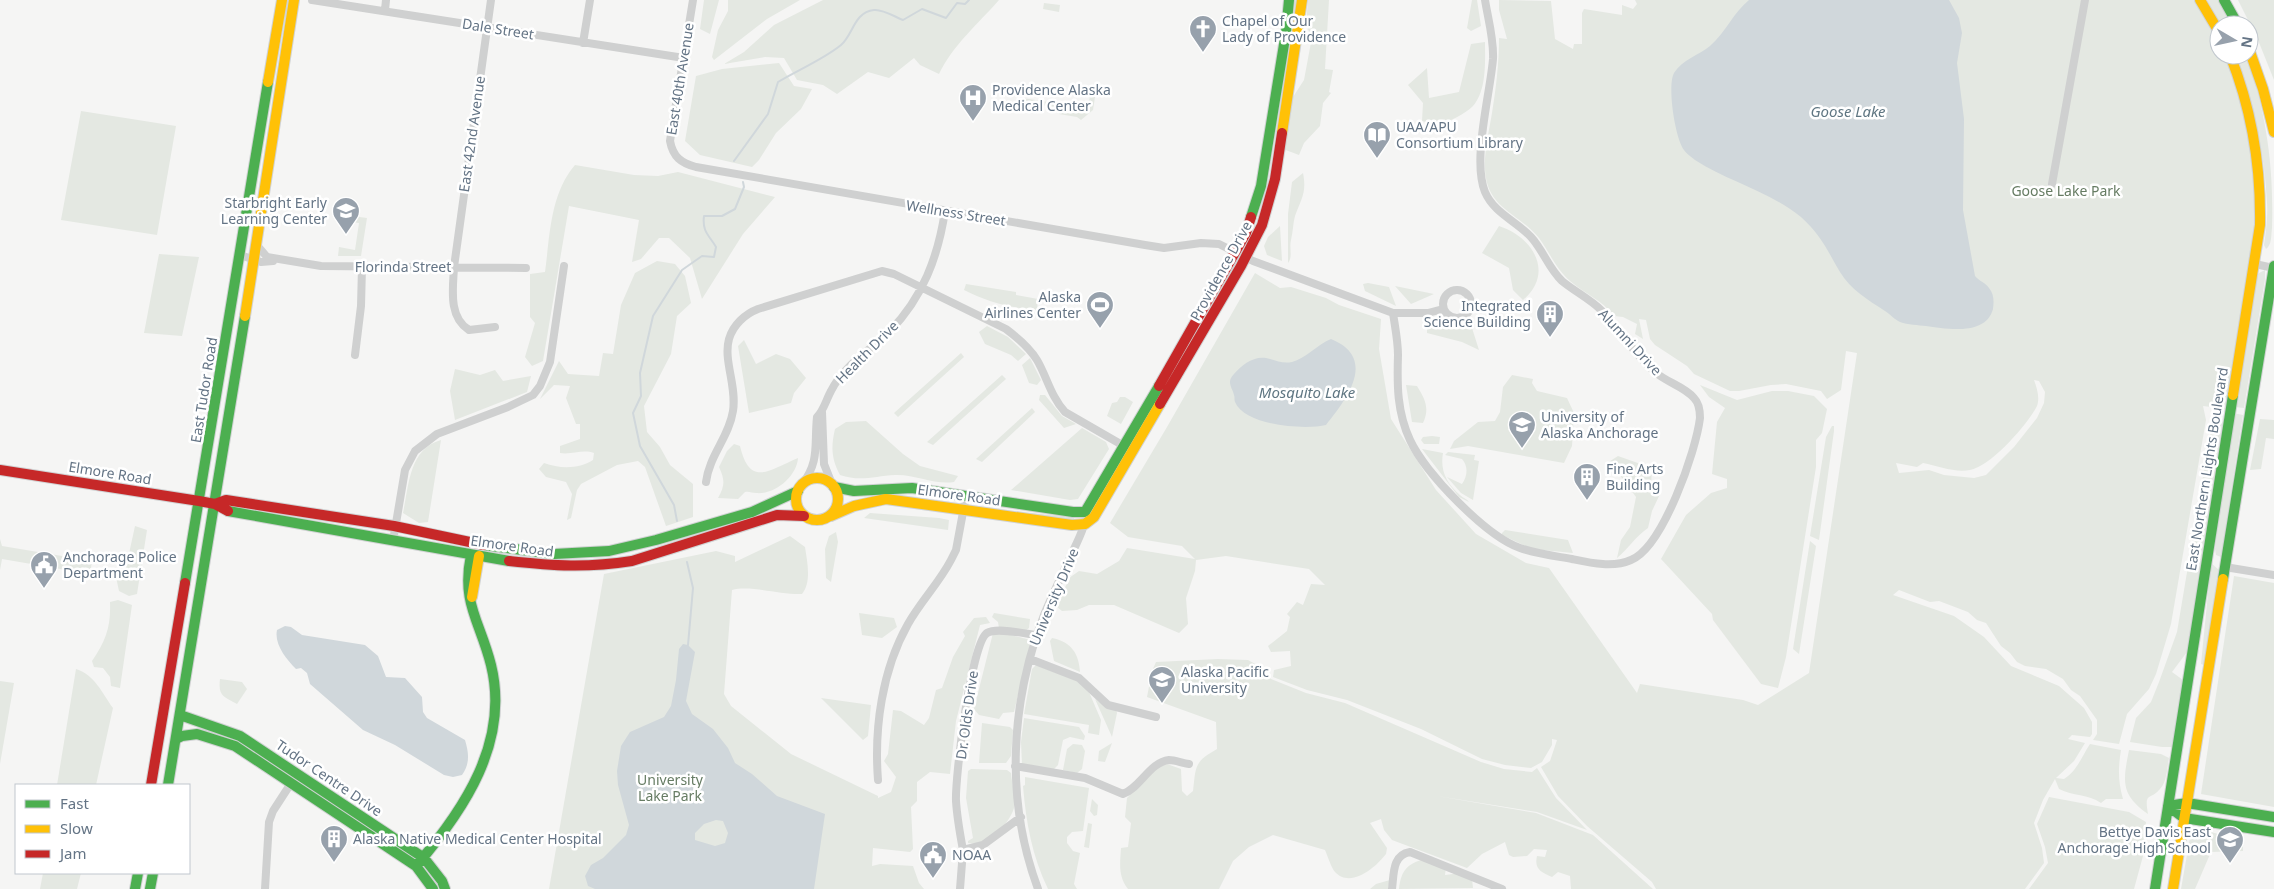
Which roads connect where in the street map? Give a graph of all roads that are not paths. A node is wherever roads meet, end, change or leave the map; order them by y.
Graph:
1 (282, 0) edge
2 (294, 0) edge
3 (312, 0) edge
4 (386, 0) edge
5 (491, 0) edge
6 (590, 0) edge
7 (693, 0) edge
8 (1289, 0) edge
9 (1302, 0) edge
10 (1485, 0) edge
11 (2085, 0) edge
12 (2200, 0) edge
13 (2224, 0) edge
14 (385, 10) junction
15 (2209, 15) edge
16 (2232, 15) edge
17 (487, 27) junction
18 (583, 42) junction
19 (684, 58) junction
20 (2233, 65) edge
21 (2255, 65) edge
22 (2274, 132) edge
23 (676, 157) joint
24 (2052, 184) dead end
25 (945, 211) junction
26 (256, 244) junction
27 (240, 255) junction
28 (1242, 255) junction
29 (253, 261) junction
30 (280, 261) junction
31 (2255, 264) junction
32 (564, 266) dead end
33 (362, 267) junction
34 (2274, 267) edge
35 (454, 268) junction
36 (526, 268) dead end
37 (922, 288) junction
38 (1443, 310) dead end
39 (1393, 312) junction
40 (495, 327) dead end
41 (355, 355) dead end
42 (822, 412) junction
43 (1124, 446) junction
44 (0, 470) edge
45 (706, 482) dead end
46 (833, 485) junction
47 (800, 488) junction
48 (966, 496) junction
49 (199, 501) junction
50 (215, 504) junction
51 (964, 509) junction
52 (1085, 512) junction
53 (804, 516) junction
54 (831, 516) junction
55 (1085, 524) junction
56 (395, 526) junction
57 (393, 541) junction
58 (487, 544) junction
59 (2209, 544) junction
60 (475, 555) junction
61 (2225, 567) junction
62 (2274, 575) edge
63 (1037, 635) junction
64 (1030, 659) junction
65 (180, 715) junction
66 (1156, 717) dead end
67 (176, 739) junction
68 (1189, 764) dead end
69 (1015, 766) junction
70 (297, 774) junction
71 (878, 780) dead end
72 (152, 784) edge
73 (168, 784) edge
74 (291, 784) junction
75 (2187, 803) junction
76 (2168, 806) junction
77 (1021, 817) junction
78 (2274, 817) edge
79 (2184, 818) junction
80 (2274, 832) edge
81 (963, 850) junction
82 (424, 858) junction
83 (416, 866) junction
84 (138, 874) edge
85 (153, 874) edge
86 (135, 889) edge
87 (150, 889) edge
88 (265, 889) edge
89 (433, 889) edge
90 (446, 889) edge
91 (960, 889) edge
92 (1038, 889) edge
93 (1392, 889) edge
94 (1502, 889) edge
95 (2155, 889) edge
96 (2173, 889) edge

1 - 27 main road, East Tudor Road
2 - 26 main road, East Tudor Road
3 - 14 street, Dale Street
4 - 14 street
5 - 17 street, East 42nd Avenue
6 - 18 street
7 - 19 street, East 40th Avenue
8 - 28 main road, Providence Drive
9 - 28 main road, Providence Drive
10 - 39 street, Alumni Drive
11 - 24 street
12 - 15 main road
13 - 16 main road
14 - 17 street, Dale Street
17 - 18 street, Dale Street
17 - 35 street, East 42nd Avenue
18 - 19 street, Dale Street
19 - 23 street, East 40th Avenue
20 - 31 main road, East Northern Lights Boulevard
21 - 22 main road
23 - 25 street, Wellness Street
25 - 28 street, Wellness Street
25 - 37 street, Health Drive
26 - 29 main road, East Tudor Road
26 - 30 street, Florinda Street
27 - 29 street, Florinda Street
27 - 49 main road, East Tudor Road
28 - 39 street
28 - 43 main road, Providence Drive
28 - 55 main road, Providence Drive
29 - 30 street, Florinda Street
29 - 50 main road, East Tudor Road
30 - 33 street, Florinda Street
31 - 34 street
31 - 59 main road, East Northern Lights Boulevard
32 - 56 street
33 - 35 street, Florinda Street
33 - 41 street
34 - 61 main road
35 - 36 street, Florinda Street
35 - 40 street, East 42nd Avenue
37 - 42 street, Health Drive
37 - 43 street
37 - 45 street
38 - 39 street
42 - 46 street, Health Drive
42 - 47 street, Health Drive
43 - 52 main road, Providence Drive
44 - 49 main road, Elmore Road
46 - 47 main road
46 - 48 main road, Elmore Road
46 - 54 main road
47 - 53 main road
47 - 58 main road, Elmore Road
48 - 51 street
48 - 52 main road, Elmore Road
49 - 50 main road, Elmore Road
49 - 72 main road, East Tudor Road
50 - 56 main road, Elmore Road
50 - 57 main road, Elmore Road
50 - 65 main road, East Tudor Road
51 - 54 main road, Elmore Road
51 - 55 main road, Elmore Road
51 - 71 street
52 - 55 street, University Drive
53 - 54 main road
53 - 60 main road, Elmore Road
55 - 63 street, University Drive
56 - 57 street
56 - 58 main road, Elmore Road
57 - 60 main road, Elmore Road
58 - 60 main road
59 - 61 main road
59 - 76 main road, East Northern Lights Boulevard
60 - 82 main road
61 - 62 street
61 - 75 main road
63 - 64 street, University Drive
63 - 81 street, Dr. Olds Drive
64 - 66 street
64 - 69 street, University Drive
65 - 67 main road, East Tudor Road
65 - 70 main road, Tudor Centre Drive
67 - 73 main road, East Tudor Road
67 - 74 main road, Tudor Centre Drive
68 - 69 street
69 - 77 street, University Drive
70 - 74 street
70 - 82 main road, Tudor Centre Drive
74 - 83 main road, Tudor Centre Drive
74 - 88 street
75 - 76 main road
75 - 78 main road
75 - 79 main road
76 - 79 main road
76 - 95 main road, East Northern Lights Boulevard
77 - 81 street
77 - 92 street, University Drive
79 - 80 main road
79 - 96 main road
81 - 91 street, Dr. Olds Drive
82 - 83 main road
82 - 90 main road, Tudor Centre Drive
83 - 89 main road, Tudor Centre Drive
84 - 86 main road
85 - 87 main road
93 - 94 street

